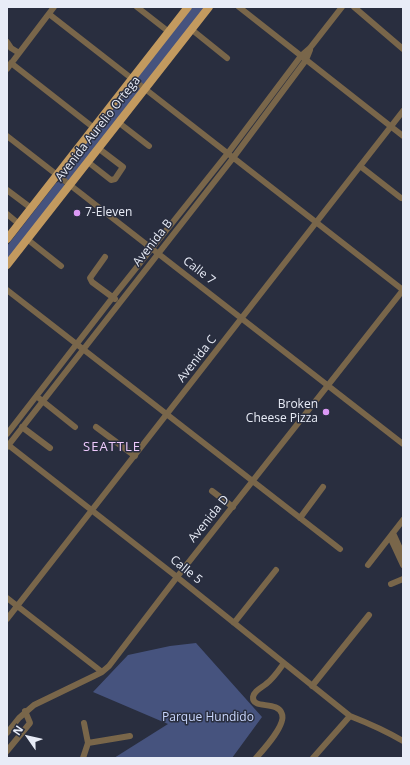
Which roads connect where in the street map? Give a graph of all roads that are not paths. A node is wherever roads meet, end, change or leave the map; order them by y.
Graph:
1 (54, 7) edge
2 (137, 7) edge
3 (188, 7) edge
4 (209, 7) edge
5 (239, 7) edge
6 (342, 7) edge
7 (354, 7) edge
8 (49, 14) junction
9 (191, 29) junction
10 (169, 32) junction
11 (7, 42) edge
12 (403, 49) edge
13 (19, 53) junction
14 (227, 58) dead end
15 (304, 58) junction
16 (11, 63) junction
17 (7, 68) edge
18 (132, 78) junction
19 (145, 88) junction
20 (281, 88) junction
21 (403, 111) edge
22 (118, 122) junction
23 (391, 127) junction
24 (94, 128) junction
25 (7, 136) edge
26 (403, 136) edge
27 (149, 146) dead end
28 (98, 148) junction
29 (228, 153) junction
30 (234, 158) junction
31 (88, 162) junction
32 (360, 166) junction
33 (57, 175) junction
34 (70, 185) junction
35 (7, 190) edge
36 (196, 193) junction
37 (202, 198) junction
38 (401, 198) dead end
39 (31, 208) junction
40 (7, 214) edge
41 (317, 223) junction
42 (19, 224) junction
43 (7, 239) edge
44 (27, 239) junction
45 (152, 249) junction
46 (158, 253) junction
47 (105, 257) dead end
48 (7, 265) edge
49 (61, 266) dead end
50 (7, 290) edge
51 (403, 290) edge
52 (113, 297) junction
53 (121, 303) junction
54 (242, 319) junction
55 (77, 344) junction
56 (84, 350) junction
57 (328, 386) junction
58 (37, 396) junction
59 (43, 401) junction
60 (167, 414) junction
61 (75, 426) dead end
62 (22, 427) junction
63 (96, 427) dead end
64 (7, 434) edge
65 (403, 444) edge
66 (8, 445) edge
67 (50, 448) dead end
68 (135, 456) junction
69 (253, 481) junction
70 (323, 487) dead end
71 (212, 491) dead end
72 (233, 506) junction
73 (92, 510) junction
74 (300, 518) junction
75 (403, 520) edge
76 (391, 535) junction
77 (340, 549) dead end
78 (403, 556) edge
79 (368, 565) dead end
80 (403, 565) edge
81 (276, 570) dead end
82 (177, 577) junction
83 (403, 579) edge
84 (391, 584) dead end
85 (7, 598) edge
86 (17, 606) junction
87 (369, 615) dead end
88 (7, 620) edge
89 (234, 623) junction
90 (284, 663) junction
91 (102, 672) junction
92 (312, 686) junction
93 (26, 711) junction
94 (350, 716) junction
95 (84, 723) dead end
96 (7, 732) edge
97 (130, 736) dead end
98 (403, 741) edge
99 (88, 743) junction
100 (7, 751) edge
101 (83, 758) edge
102 (256, 758) edge
103 (313, 758) edge

1 - 8 street
2 - 10 street
3 - 10 main road, Avenida Aurelio Ortega
4 - 9 main road, Avenida Aurelio Ortega
5 - 15 street
6 - 15 street, Avenida B
7 - 12 street
8 - 13 street
8 - 18 street
9 - 14 street
9 - 19 main road, Avenida Aurelio Ortega
10 - 18 main road, Avenida Aurelio Ortega
11 - 13 street
13 - 16 street
15 - 20 street, Avenida B
15 - 23 street
16 - 17 street
16 - 24 street
18 - 19 street
18 - 24 main road, Avenida Aurelio Ortega
19 - 22 main road, Avenida Aurelio Ortega
19 - 29 street
20 - 29 street, Avenida B
20 - 30 street, Avenida B
21 - 23 street, Avenida C
22 - 27 street
22 - 28 main road, Avenida Aurelio Ortega
23 - 26 street
23 - 32 street, Avenida C
24 - 33 main road, Avenida Aurelio Ortega
25 - 33 street, Calle 7
28 - 31 main road, Avenida Aurelio Ortega
28 - 31 street
29 - 30 street
29 - 36 street, Avenida B
30 - 37 street, Avenida B
30 - 41 street
31 - 34 main road, Avenida Aurelio Ortega
32 - 38 street
32 - 41 street, Avenida C
33 - 34 street, Calle 7
33 - 39 main road, Avenida Aurelio Ortega
34 - 44 main road, Avenida Aurelio Ortega
34 - 45 street, Calle 7
35 - 39 street
36 - 37 street
36 - 45 street, Avenida B
37 - 46 street, Avenida B
39 - 42 main road, Avenida Aurelio Ortega
40 - 42 street
41 - 51 street
41 - 54 street, Avenida C
42 - 43 main road, Avenida Aurelio Ortega
44 - 48 main road, Avenida Aurelio Ortega
44 - 49 street
45 - 46 street, Calle 7
45 - 52 street, Avenida B
46 - 53 street, Avenida B
46 - 54 street, Calle 7
47 - 52 street
50 - 55 street
51 - 57 street, Avenida D
52 - 53 street
52 - 55 street, Avenida B
53 - 56 street, Avenida B
54 - 57 street, Calle 7
54 - 60 street, Avenida C
55 - 56 street
55 - 58 street, Avenida B
56 - 59 street, Avenida B
56 - 60 street
57 - 65 street, Calle 7
57 - 69 street, Avenida D
58 - 59 street
58 - 64 street, Avenida B
59 - 61 street
59 - 62 street, Avenida B
60 - 68 street, Avenida C
60 - 69 street
62 - 66 street, Avenida B
62 - 67 street
63 - 68 street
66 - 73 street, Calle 5
68 - 73 street, Avenida C
69 - 72 street, Avenida D
69 - 74 street
70 - 74 street
71 - 72 street
72 - 82 street, Avenida D
73 - 82 street, Calle 5
73 - 86 street, Avenida C
74 - 77 street
75 - 76 street
76 - 78 street
76 - 79 street
76 - 80 street
81 - 89 street
82 - 89 street, Calle 5
82 - 91 street, Avenida D
83 - 84 street
85 - 86 street
86 - 88 street, Avenida C
86 - 91 street
87 - 92 street
89 - 90 street, Calle 5
90 - 92 street, Calle 5
90 - 102 street
91 - 93 street, Avenida D
92 - 94 street, Calle 5
93 - 96 street, Avenida D
93 - 100 street
94 - 98 street, Calle 5
94 - 103 street
95 - 99 street
97 - 99 street
99 - 101 street

